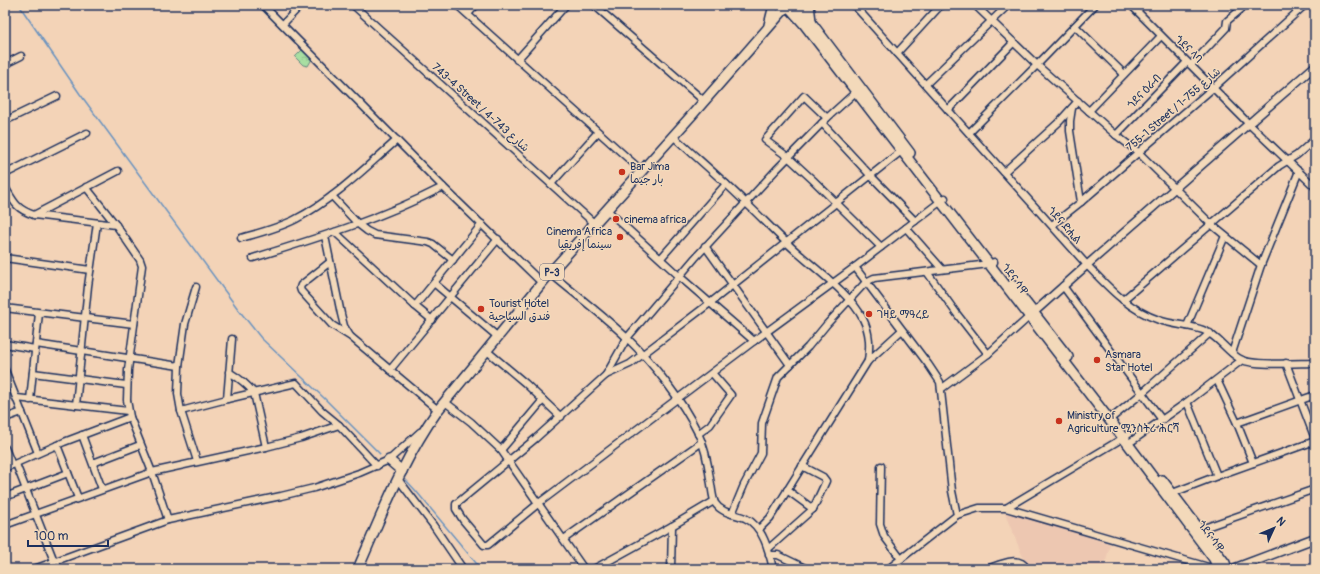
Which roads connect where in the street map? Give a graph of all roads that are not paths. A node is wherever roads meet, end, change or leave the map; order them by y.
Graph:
1 (263, 5) edge
2 (300, 5) edge
3 (353, 5) edge
4 (457, 5) edge
5 (476, 5) edge
6 (566, 5) edge
7 (594, 5) edge
8 (774, 5) edge
9 (788, 5) edge
10 (798, 5) edge
11 (809, 5) edge
12 (854, 5) edge
13 (941, 5) edge
14 (975, 5) edge
15 (1008, 5) edge
16 (1095, 5) edge
17 (1131, 5) edge
18 (1246, 5) edge
19 (1305, 5) edge
20 (468, 14) junction
21 (992, 21) junction
22 (283, 24) junction
23 (808, 24) junction
24 (770, 25) junction
25 (1075, 26) junction
26 (1161, 36) junction
27 (1014, 42) junction
28 (897, 53) junction
29 (21, 56) dead end
30 (517, 60) junction
31 (1189, 63) junction
32 (5, 64) edge
33 (1037, 65) junction
34 (1315, 66) edge
35 (1124, 74) junction
36 (926, 84) junction
37 (1213, 88) junction
38 (858, 90) junction
39 (57, 96) dead end
40 (704, 101) junction
41 (1078, 101) junction
42 (1072, 108) junction
43 (948, 110) junction
44 (1089, 111) junction
45 (5, 121) edge
46 (824, 121) junction
47 (1249, 124) junction
48 (598, 132) junction
49 (86, 133) dead end
50 (969, 133) junction
51 (1116, 135) junction
52 (673, 136) junction
53 (1315, 139) edge
54 (397, 140) junction
55 (903, 149) junction
56 (1138, 152) junction
57 (788, 158) junction
58 (1289, 161) junction
59 (118, 171) dead end
60 (642, 171) junction
61 (1299, 171) junction
62 (1004, 172) junction
63 (5, 174) edge
64 (870, 174) junction
65 (551, 184) junction
66 (726, 184) junction
67 (5, 187) edge
68 (443, 187) junction
69 (1175, 187) junction
70 (1315, 187) edge
71 (86, 188) junction
72 (332, 196) junction
73 (943, 200) junction
74 (836, 202) junction
75 (1081, 202) junction
76 (746, 203) junction
77 (607, 210) junction
78 (34, 215) junction
79 (915, 221) junction
80 (97, 223) junction
81 (358, 224) junction
82 (482, 224) junction
83 (595, 224) junction
84 (116, 225) junction
85 (1052, 225) junction
86 (1212, 225) junction
87 (906, 228) junction
88 (335, 232) junction
89 (325, 236) junction
90 (1225, 236) junction
91 (241, 238) dead end
92 (498, 239) junction
93 (786, 242) junction
94 (706, 246) junction
95 (881, 247) junction
96 (5, 258) edge
97 (253, 258) dead end
98 (661, 258) junction
99 (453, 260) junction
100 (330, 262) junction
101 (991, 263) junction
102 (1087, 265) junction
103 (1261, 265) junction
104 (855, 267) junction
105 (942, 269) junction
106 (90, 270) junction
107 (927, 272) junction
108 (550, 274) junction
109 (679, 276) junction
110 (866, 282) junction
111 (542, 283) junction
112 (435, 284) junction
113 (732, 284) junction
114 (833, 284) junction
115 (1063, 286) junction
116 (196, 287) dead end
117 (451, 297) junction
118 (1123, 300) junction
119 (850, 301) junction
120 (710, 303) junction
121 (415, 306) junction
122 (5, 308) edge
123 (39, 313) junction
124 (1031, 315) junction
125 (86, 318) junction
126 (432, 320) junction
127 (134, 324) junction
128 (1187, 326) junction
129 (902, 330) junction
130 (766, 332) junction
131 (1210, 333) junction
132 (350, 337) junction
133 (498, 337) junction
134 (627, 338) junction
135 (232, 339) dead end
136 (754, 341) junction
137 (5, 344) edge
138 (35, 346) junction
139 (486, 350) junction
140 (82, 351) junction
141 (1232, 353) junction
142 (988, 354) junction
143 (642, 355) junction
144 (130, 359) junction
145 (1242, 360) junction
146 (868, 361) junction
147 (1286, 363) junction
148 (1315, 363) edge
149 (790, 365) junction
150 (179, 366) junction
151 (5, 370) edge
152 (390, 370) junction
153 (33, 372) junction
154 (229, 372) junction
155 (712, 373) junction
156 (606, 376) junction
157 (79, 378) junction
158 (1217, 380) junction
159 (126, 385) junction
160 (941, 389) junction
161 (254, 393) junction
162 (1141, 394) junction
163 (1315, 395) edge
164 (17, 398) junction
165 (228, 399) junction
166 (678, 399) junction
167 (30, 400) junction
168 (543, 400) junction
169 (1301, 400) junction
170 (445, 402) junction
171 (1187, 402) junction
172 (76, 405) junction
173 (438, 410) junction
174 (182, 411) junction
175 (22, 412) junction
176 (129, 414) junction
177 (561, 417) junction
178 (1113, 417) junction
179 (5, 418) edge
180 (1162, 420) junction
181 (1237, 423) junction
182 (339, 426) junction
183 (426, 428) junction
184 (698, 434) junction
185 (82, 435) junction
186 (1128, 438) junction
187 (1315, 440) edge
188 (702, 442) junction
189 (57, 445) junction
190 (140, 445) junction
191 (266, 447) junction
192 (5, 448) edge
193 (501, 450) junction
194 (38, 453) junction
195 (389, 460) junction
196 (509, 461) junction
197 (197, 462) junction
198 (93, 463) junction
199 (1253, 463) junction
200 (14, 464) junction
201 (377, 466) junction
202 (802, 466) junction
203 (881, 466) dead end
204 (5, 468) edge
205 (152, 472) junction
206 (68, 473) junction
207 (400, 475) junction
208 (1217, 476) junction
209 (25, 489) junction
210 (102, 489) junction
211 (1315, 489) edge
212 (787, 490) junction
213 (1169, 494) junction
214 (5, 496) edge
215 (78, 498) junction
216 (714, 501) junction
217 (539, 503) junction
218 (1006, 508) junction
219 (812, 509) junction
220 (35, 514) junction
221 (732, 514) junction
222 (957, 515) junction
223 (168, 520) junction
224 (5, 525) edge
225 (672, 526) junction
226 (759, 529) junction
227 (1197, 530) junction
228 (1315, 538) edge
229 (564, 539) junction
230 (769, 552) junction
231 (901, 559) junction
232 (54, 561) junction
233 (34, 569) edge
234 (358, 569) edge
235 (463, 569) edge
236 (584, 569) edge
237 (594, 569) edge
238 (671, 569) edge
239 (773, 569) edge
240 (807, 569) edge
241 (888, 569) edge
242 (987, 569) edge
243 (1027, 569) edge
244 (1217, 569) edge
245 (1227, 569) edge
246 (1233, 569) edge

1 - 22 street
2 - 22 street
3 - 65 street, 743-4 Street / شارع 743-4
4 - 20 street
5 - 20 street
6 - 30 street
7 - 40 street
8 - 24 main road
9 - 23 main road, ጎደና ሳዋ
9 - 24 main road, P-3
10 - 23 main road, ጎደና ሳዋ
11 - 23 main road
12 - 28 street, ጎደና ድሒል
13 - 28 street
14 - 21 street
15 - 21 street
16 - 25 street
17 - 26 street, ጎደና ላባ
18 - 31 street, ጎደና ዕራብ
19 - 37 street, 755-1 Street / شارع 755-1
20 - 30 street
21 - 27 street
21 - 36 street
22 - 54 street
23 - 24 main road
23 - 38 main road, ጎደና ሳዋ
24 - 40 main road, P-3
25 - 33 street
25 - 35 street
26 - 31 street, ጎደና ላባ
26 - 35 street
27 - 33 street
27 - 43 street
28 - 36 street, ጎደና ድሒል
29 - 32 street
30 - 48 street
31 - 37 street, ጎደና ላባ
31 - 51 street, ጎደና ዕራብ
33 - 41 street
33 - 50 street
34 - 47 street
35 - 44 street
36 - 43 street, ጎደና ድሒል
37 - 47 street, ጎደና ላባ
37 - 56 street, 755-1 Street / شارع 755-1
38 - 46 street
38 - 55 main road, ጎደና ሳዋ
39 - 45 street
40 - 52 main road, P-3
41 - 42 street
41 - 44 street
42 - 62 street
42 - 75 street
43 - 50 street, ጎደና ድሒል
44 - 51 street
46 - 57 street
46 - 57 street
46 - 64 street
47 - 58 street, ጎደና ላባ
47 - 69 street
48 - 60 street
48 - 65 street
49 - 63 street
50 - 62 street, ጎደና ድሒል
51 - 56 street
52 - 60 main road, P-3
52 - 66 street
53 - 58 street
54 - 68 street
54 - 72 street
55 - 64 street
55 - 73 main road, ጎደና ሳዋ
56 - 69 street
56 - 75 street, 755-1 Street / شارع 755-1
57 - 74 street
57 - 76 street
58 - 61 street, ጎደና ላባ
58 - 86 street
59 - 71 street
60 - 77 main road, P-3
61 - 70 street, ጎደና ላባ
61 - 103 street
62 - 85 street, ጎደና ድሒል
64 - 74 street
64 - 79 street
65 - 83 street, 743-4 Street / شارع 743-4
66 - 76 street
66 - 98 street
67 - 78 street
68 - 81 street
68 - 82 street
69 - 86 street
69 - 102 street
71 - 78 street
71 - 84 street
72 - 81 street
72 - 91 street
73 - 79 street
73 - 101 main road, ጎደና ሳዋ
74 - 93 street
74 - 95 street
75 - 85 street, 755-1 Street / شارع 755-1
76 - 93 street
76 - 94 street
77 - 83 main road, P-3
77 - 98 street
78 - 80 street
79 - 87 street
80 - 84 street
80 - 106 street
81 - 88 street
81 - 99 street
82 - 92 street
82 - 99 street
83 - 108 main road, P-3
84 - 127 street
85 - 102 street, ጎደና ድሒል
86 - 90 street
86 - 118 street
87 - 95 street
87 - 105 street
88 - 89 street
88 - 121 street
89 - 97 street
89 - 100 street
90 - 103 street
90 - 128 street
92 - 111 street
92 - 117 street
93 - 113 street
93 - 114 street
94 - 109 street
94 - 113 street
95 - 104 street
96 - 106 street
98 - 109 street
99 - 112 street
100 - 132 street
100 - 132 street
101 - 105 street
101 - 124 main road, ጎደና ሳዋ
102 - 115 street
102 - 118 street, ጎደና ድሒል
103 - 141 street
104 - 110 street
104 - 114 street
105 - 107 street
106 - 125 street
107 - 110 street
107 - 142 street
108 - 111 main road, P-3
108 - 134 street
109 - 120 street
109 - 134 street
110 - 119 street
110 - 129 street
111 - 133 main road, P-3
112 - 117 street
112 - 121 street
113 - 120 street
113 - 130 street
114 - 119 street
114 - 130 street
115 - 124 street
115 - 162 street
116 - 150 street
117 - 126 street
117 - 133 street
118 - 128 street, ጎደና ድሒል
119 - 146 street
119 - 149 street
120 - 136 street
120 - 143 street
121 - 126 street
122 - 123 street
123 - 125 street
123 - 138 street
124 - 142 street
124 - 178 main road, ጎደና ሳዋ
124 - 186 main road, ጎደና ሳዋ
125 - 127 street
125 - 140 street
126 - 152 street
127 - 144 street
128 - 131 street, ጎደና ድሒል
129 - 146 street
129 - 160 street
130 - 136 street
130 - 149 street
131 - 141 street, ጎደና ድሒል
131 - 162 street
132 - 152 street
133 - 139 main road, P-3
134 - 143 street
134 - 156 street
135 - 154 street
136 - 155 street
137 - 138 street
138 - 140 street
138 - 153 street
139 - 168 street
139 - 170 main road, P-3
140 - 144 street
140 - 157 street
141 - 145 street, ጎደና ድሒል
142 - 160 street
143 - 156 street
143 - 166 street
144 - 150 street
144 - 159 street
145 - 147 street, ጎደና ድሒል
145 - 158 street
146 - 202 street
147 - 148 street, ጎደና ድሒል
147 - 169 street
149 - 221 street
150 - 174 street
151 - 164 street
152 - 173 street
153 - 157 street
153 - 167 street
154 - 161 street
154 - 165 street
155 - 166 street
155 - 184 street
156 - 177 street
157 - 159 street
157 - 172 street
158 - 171 street
158 - 181 street
159 - 176 street
160 - 222 street
161 - 165 street
161 - 182 street
161 - 191 street
162 - 178 street
162 - 180 street
163 - 169 street
164 - 167 street
164 - 175 street
165 - 174 street
166 - 184 street
166 - 217 street
167 - 172 street
168 - 177 street
168 - 193 street
169 - 181 street
169 - 187 street
170 - 173 main road, P-3
170 - 193 street
171 - 180 street
171 - 208 street
172 - 176 street
173 - 183 main road, P-3
174 - 197 street
175 - 179 street
175 - 194 street
176 - 185 street
176 - 190 street
177 - 196 street
178 - 186 main road, ጎደና ሳዋ
180 - 186 street
181 - 199 street
182 - 191 street
182 - 201 street
183 - 195 street
183 - 207 main road, P-3
184 - 188 street
185 - 189 street
185 - 198 street
186 - 213 main road, ጎደና ሳዋ
186 - 218 street
187 - 199 street
188 - 216 street
188 - 229 street
189 - 194 street
189 - 206 street
190 - 198 street
190 - 205 street
191 - 197 street
192 - 200 street
193 - 196 street
194 - 200 street
195 - 201 street
195 - 207 main road
196 - 217 street
196 - 217 street
197 - 205 street
198 - 210 street
199 - 208 street
200 - 204 street
200 - 209 street
201 - 223 street
202 - 212 street
202 - 219 street
203 - 231 street
205 - 210 street
205 - 223 street
206 - 209 street
206 - 215 street
207 - 234 main road, P-3
207 - 235 street
208 - 213 street
209 - 214 street
209 - 220 street
210 - 215 street
211 - 227 street
212 - 219 street
212 - 226 street
213 - 227 main road, ጎደና ሳዋ
215 - 220 street
216 - 221 street
216 - 225 street
217 - 229 street
218 - 222 street
218 - 244 street
219 - 230 street
220 - 224 street
220 - 232 street
221 - 226 street
222 - 231 street
223 - 232 street
225 - 237 street
225 - 238 street
226 - 230 street
227 - 244 main road, ጎደና ሳዋ
227 - 245 main road, ጎደና ሳዋ
228 - 246 main road
229 - 236 street
230 - 239 street
230 - 240 street
231 - 241 street
232 - 233 street
242 - 243 street

